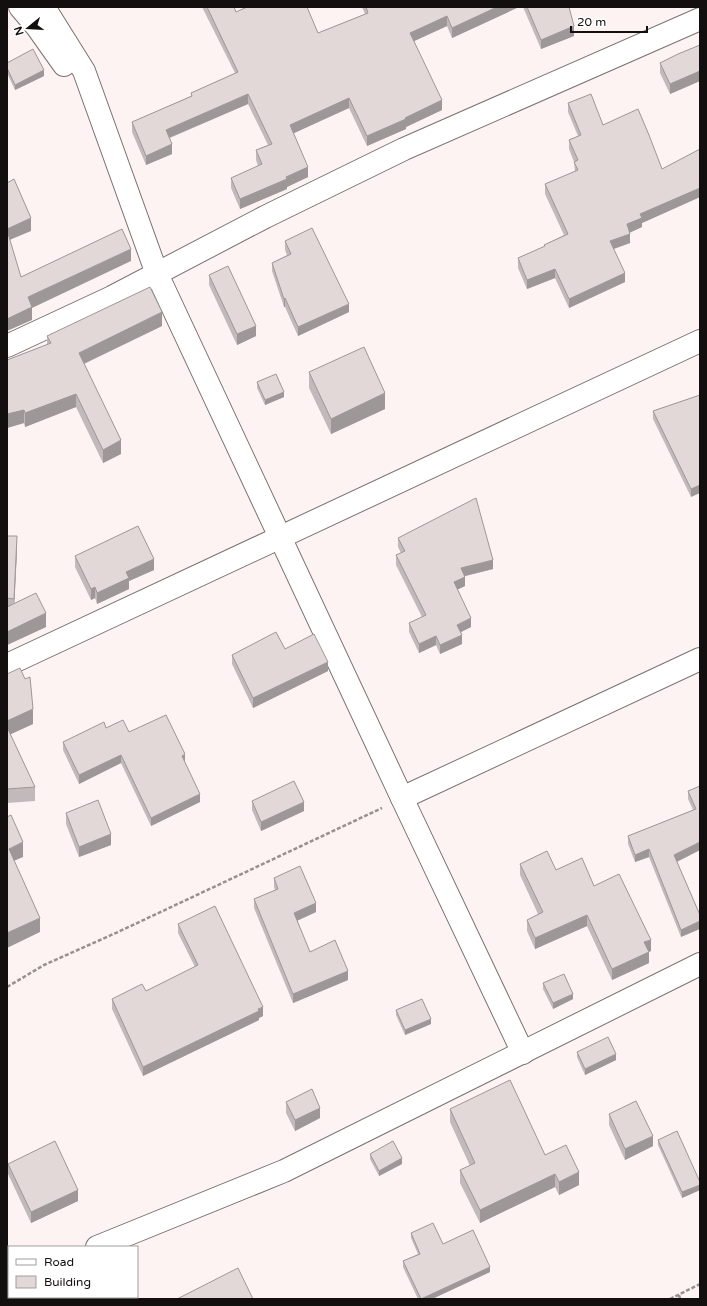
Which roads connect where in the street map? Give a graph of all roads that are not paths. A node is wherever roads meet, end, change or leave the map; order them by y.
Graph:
1 (19, 7) edge
2 (44, 7) edge
3 (7, 13) edge
4 (700, 19) edge
5 (116, 161) junction
6 (157, 274) junction
7 (700, 341) edge
8 (7, 346) edge
9 (280, 538) junction
10 (700, 659) edge
11 (7, 665) edge
12 (402, 798) junction
13 (700, 964) edge
14 (523, 1053) junction
15 (98, 1246) edge

1 - 3 street
1 - 5 street
2 - 5 street
4 - 6 street
5 - 6 street
6 - 8 street
6 - 9 street
7 - 9 street
9 - 11 street
9 - 12 street
10 - 12 street
12 - 14 street
13 - 14 street
14 - 15 street

